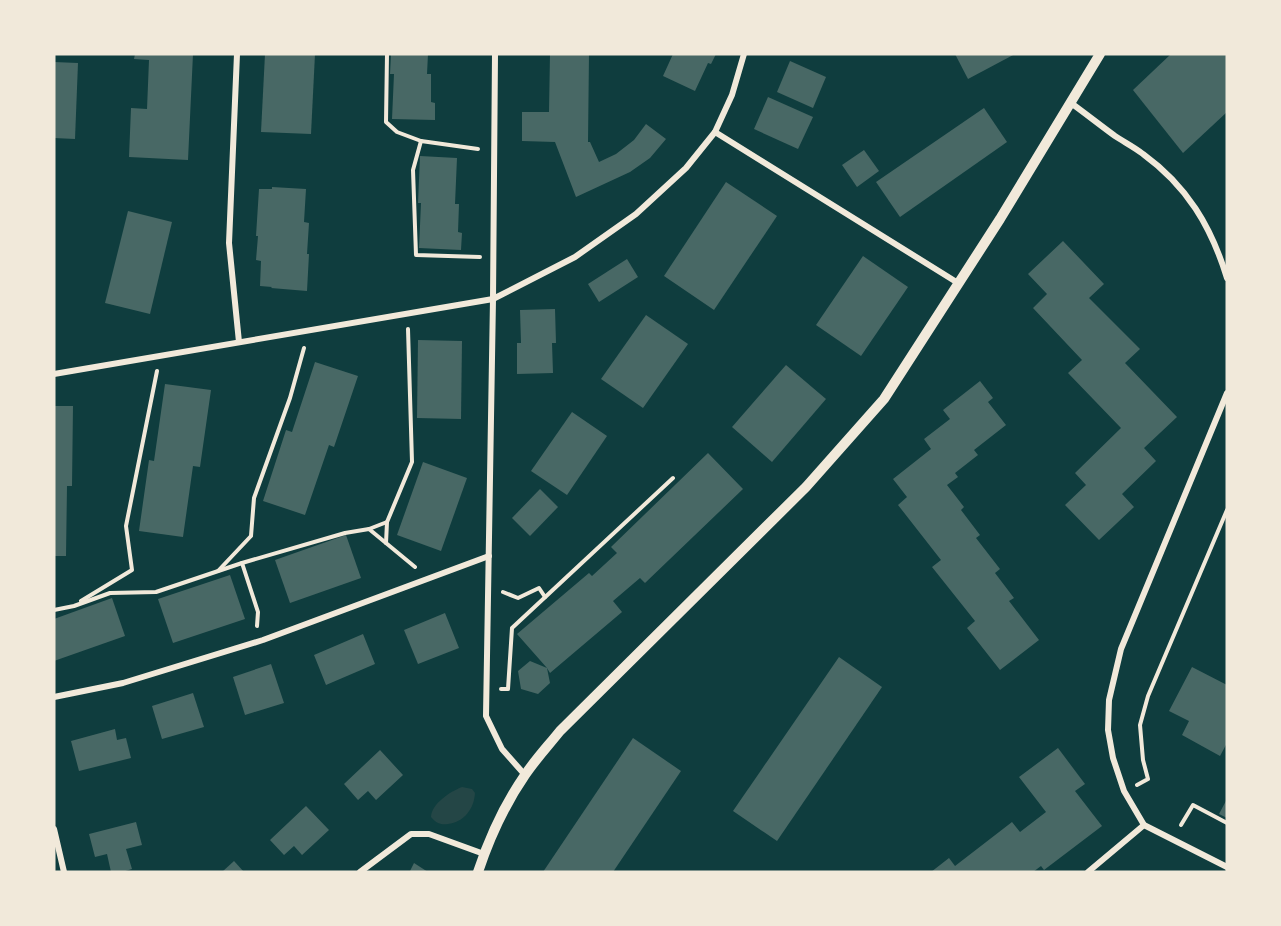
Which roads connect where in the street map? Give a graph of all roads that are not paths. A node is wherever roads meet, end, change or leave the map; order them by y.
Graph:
1 (237, 54) edge
2 (495, 54) edge
3 (744, 54) edge
4 (1100, 54) edge
5 (1071, 103) junction
6 (715, 132) junction
7 (1227, 278) edge
8 (958, 283) junction
9 (493, 299) junction
10 (239, 342) junction
11 (54, 374) edge
12 (1227, 393) edge
13 (489, 556) junction
14 (54, 697) edge
15 (525, 775) junction
16 (1144, 825) junction
17 (54, 829) edge
18 (484, 854) junction
19 (1227, 867) edge
20 (64, 872) edge
21 (360, 872) edge
22 (478, 872) edge
23 (1088, 872) edge

1 - 10 street
2 - 9 street
3 - 6 street
4 - 5 street
5 - 7 street
5 - 8 street
6 - 8 street
6 - 9 street
8 - 15 street
9 - 10 street
9 - 13 street
10 - 11 street
12 - 16 street
13 - 14 street
13 - 15 street
15 - 18 street
16 - 19 street
16 - 23 street
17 - 20 street
18 - 21 street
18 - 22 street

